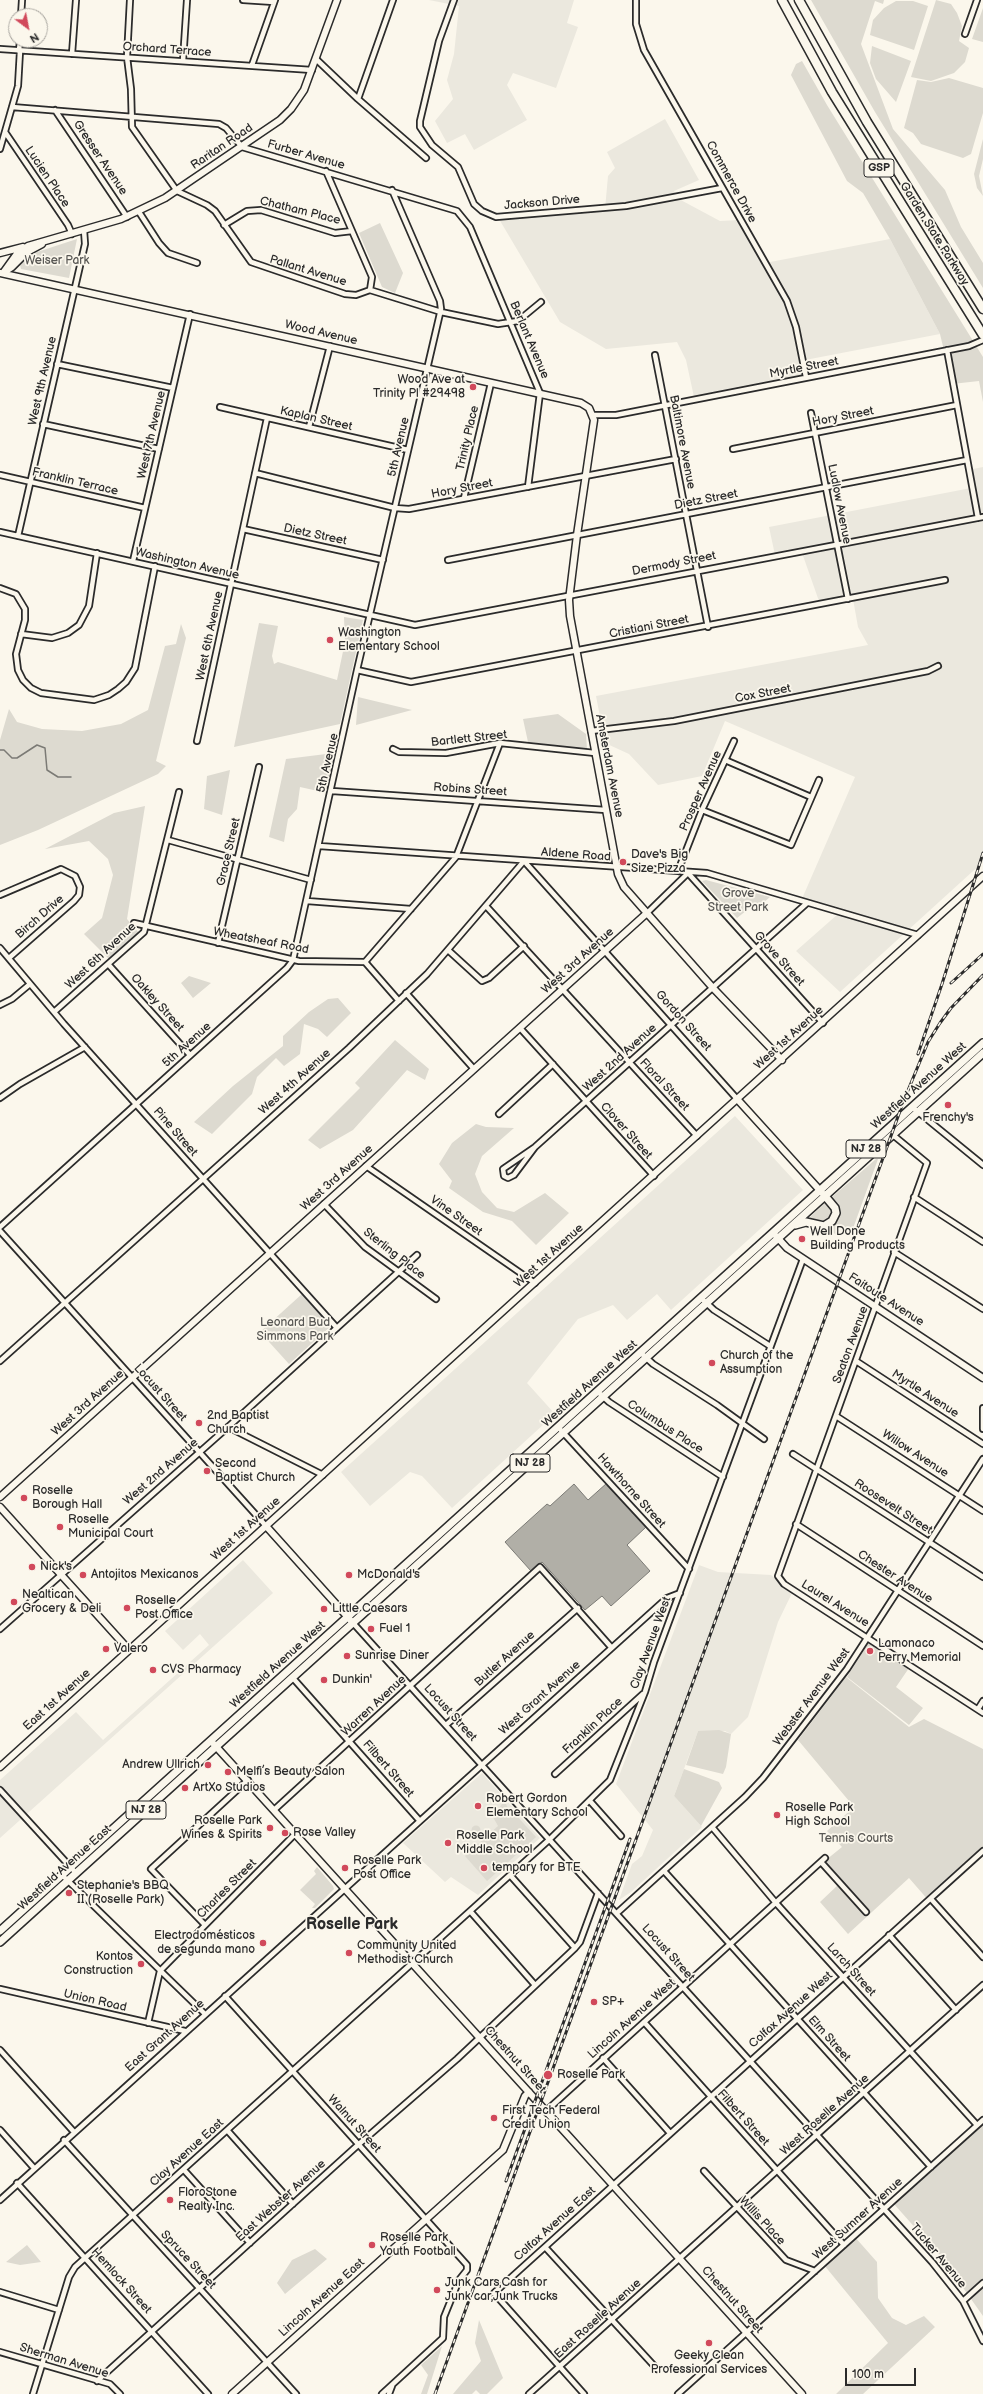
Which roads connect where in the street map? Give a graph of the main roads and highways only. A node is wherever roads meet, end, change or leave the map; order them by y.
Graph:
1 (782, 0) edge
2 (799, 0) edge
3 (983, 309) edge
4 (983, 336) edge
5 (983, 1043) edge
6 (983, 1053) edge
7 (825, 1196) junction
8 (792, 1226) junction
9 (704, 1300) junction
10 (351, 1620) junction
11 (211, 1740) joint
12 (216, 1746) joint
13 (74, 1870) junction
14 (65, 1878) junction
15 (0, 1931) edge
16 (0, 1942) edge

1 - 4 highway, Garden State Parkway / GSP
2 - 3 highway, Garden State Parkway / GSP
5 - 9 main road, Westfield Avenue West / NJ 28
6 - 7 main road, Westfield Avenue West / NJ 28
7 - 8 main road, Westfield Avenue West / NJ 28
7 - 8 main road
8 - 9 main road, Westfield Avenue West / NJ 28
9 - 10 main road, Westfield Avenue West / NJ 28
10 - 11 main road, Westfield Avenue West / NJ 28
10 - 12 main road, Westfield Avenue West / NJ 28
11 - 13 main road, Westfield Avenue East / NJ 28
12 - 13 main road, Westfield Avenue East / NJ 28
13 - 14 main road, Westfield Avenue East / NJ 28
14 - 15 main road, Westfield Avenue East / NJ 28
14 - 16 main road, Westfield Avenue East / NJ 28

